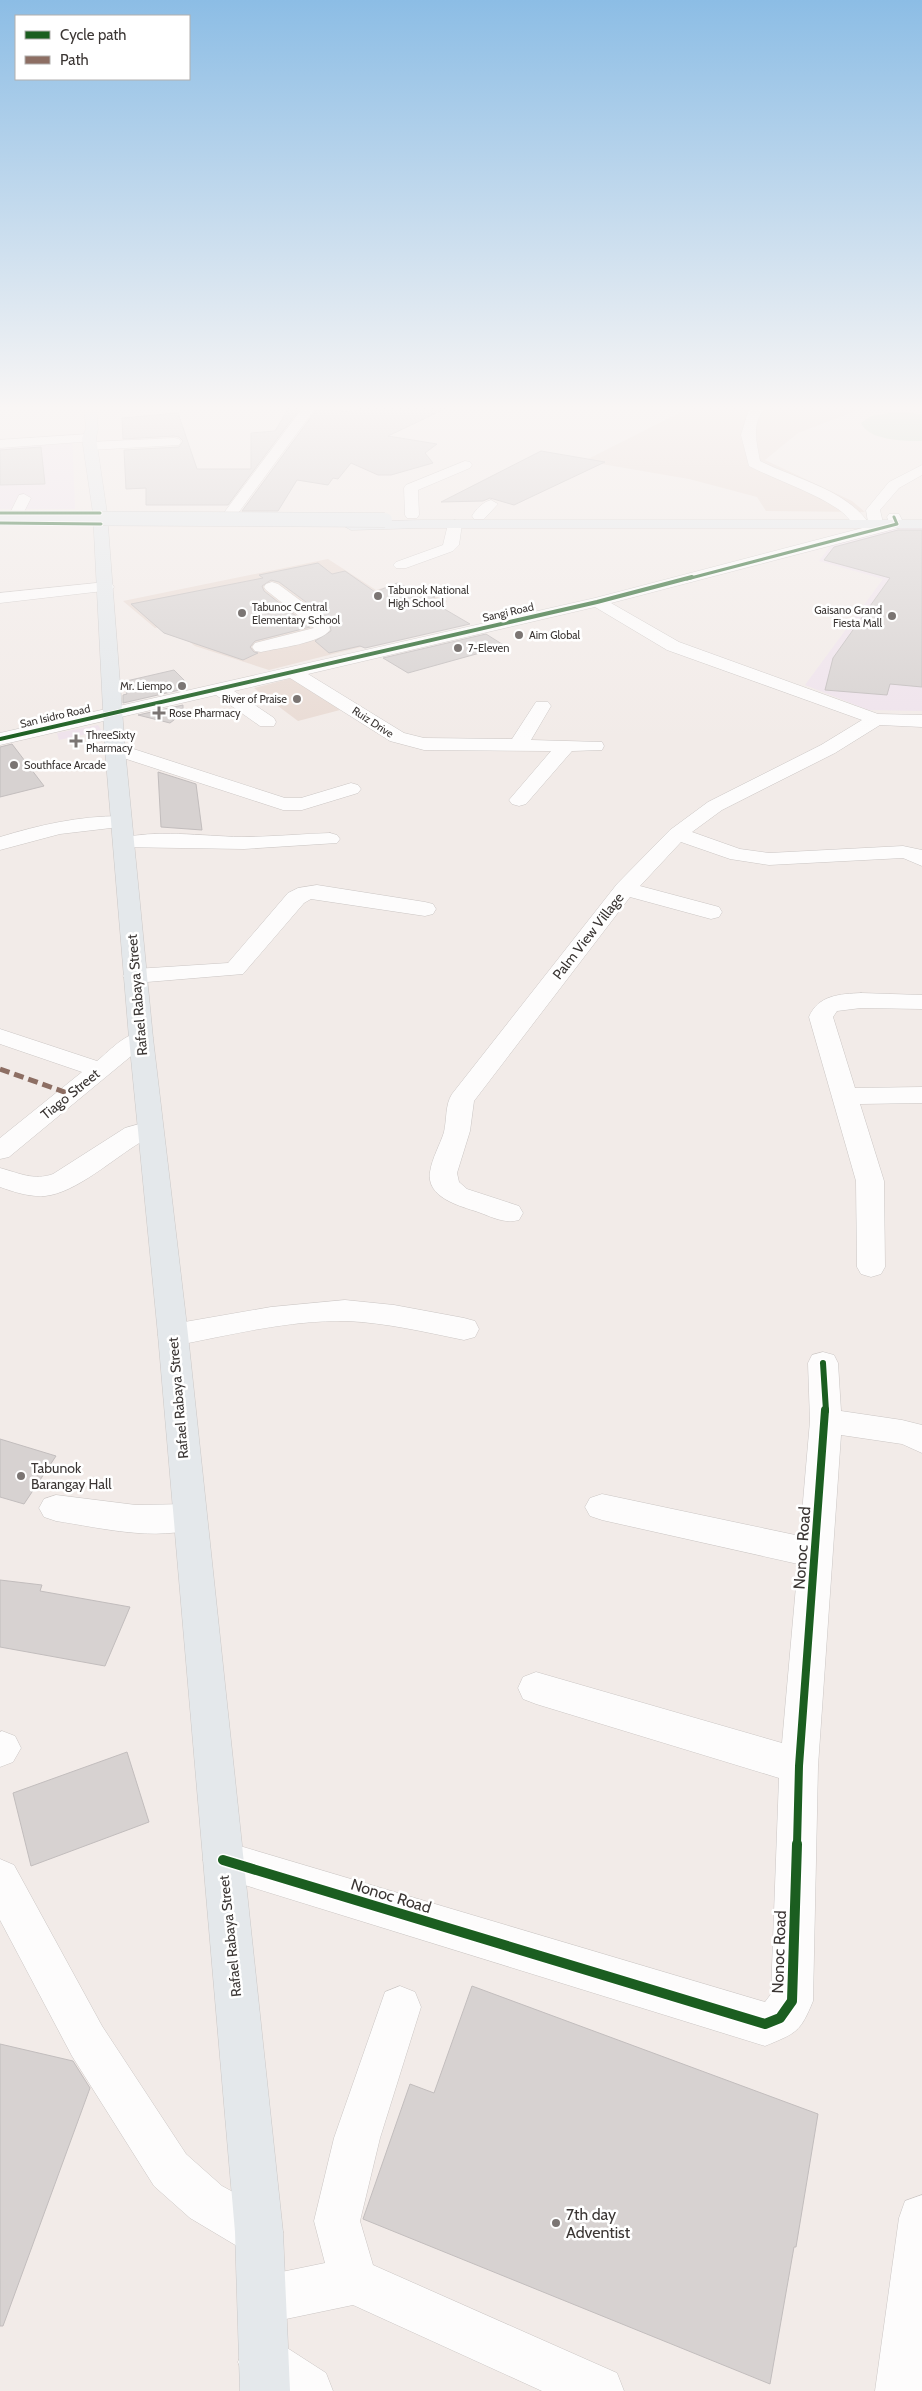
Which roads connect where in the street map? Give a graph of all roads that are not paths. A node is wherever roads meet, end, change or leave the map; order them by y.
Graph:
1 (0, 518) edge
2 (81, 518) edge
3 (132, 518) edge
4 (403, 518) edge
5 (419, 518) junction
6 (432, 518) edge
7 (633, 518) edge
8 (864, 518) edge
9 (917, 518) edge
10 (101, 519) junction
11 (868, 520) junction
12 (896, 520) junction
13 (0, 523) edge
14 (455, 524) junction
15 (922, 524) edge
16 (401, 565) dead end
17 (67, 576) dead end
18 (106, 581) junction
19 (272, 587) dead end
20 (0, 598) edge
21 (597, 602) junction
22 (300, 638) junction
23 (261, 647) dead end
24 (330, 664) junction
25 (295, 673) junction
26 (220, 689) junction
27 (542, 706) dead end
28 (114, 712) junction
29 (876, 719) junction
30 (922, 721) edge
31 (267, 722) dead end
32 (0, 739) edge
33 (519, 744) junction
34 (566, 746) junction
35 (595, 746) dead end
36 (115, 749) junction
37 (351, 789) dead end
38 (519, 800) dead end
39 (122, 833) junction
40 (677, 834) junction
41 (330, 839) dead end
42 (0, 844) edge
43 (922, 860) edge
44 (625, 889) junction
45 (425, 909) dead end
46 (711, 912) dead end
47 (135, 976) junction
48 (922, 1002) edge
49 (0, 1036) edge
50 (140, 1038) junction
51 (100, 1070) junction
52 (922, 1095) edge
53 (844, 1096) junction
54 (150, 1129) junction
55 (0, 1151) edge
56 (0, 1177) edge
57 (509, 1213) dead end
58 (871, 1267) dead end
59 (464, 1329) dead end
60 (173, 1335) junction
61 (823, 1363) dead end
62 (826, 1421) junction
63 (922, 1441) edge
64 (602, 1507) dead end
65 (56, 1508) dead end
66 (189, 1517) junction
67 (816, 1554) junction
68 (536, 1688) dead end
69 (799, 1766) junction
70 (223, 1860) junction
71 (0, 1879) edge
72 (400, 2007) dead end
73 (922, 2218) edge
74 (259, 2232) junction
75 (354, 2281) junction
76 (262, 2300) junction
77 (264, 2377) edge
78 (308, 2391) edge
79 (599, 2391) edge
80 (900, 2391) edge

1 - 5 main road, bridge
2 - 10 main road
3 - 10 main road
4 - 5 main road
5 - 6 main road
5 - 10 main road
5 - 14 main road
7 - 11 main road
8 - 11 street
9 - 12 main road
10 - 13 main road
10 - 18 main road, Rafael Rabaya Street
11 - 12 main road
11 - 14 main road
12 - 15 main road
12 - 21 street, Sangi Road
14 - 16 street
17 - 18 street
18 - 20 street
18 - 28 main road, Rafael Rabaya Street
19 - 22 street
21 - 24 street, Sangi Road
21 - 29 street
22 - 23 street
22 - 24 street
24 - 25 street, Sangi Road
25 - 26 street, Sangi Road
25 - 33 street, Ruiz Drive
26 - 28 street, Sangi Road
26 - 31 street
27 - 33 street
28 - 32 street, San Isidro Road
28 - 36 main road, Rafael Rabaya Street
29 - 30 street
29 - 40 street, Palm View Village
33 - 34 street, Ruiz Drive
34 - 35 street, Ruiz Drive
34 - 38 street
36 - 37 street
36 - 39 main road, Rafael Rabaya Street
39 - 41 street
39 - 42 street
39 - 47 main road, Rafael Rabaya Street
40 - 43 street
40 - 44 street, Palm View Village
44 - 46 street
44 - 57 street, Palm View Village
45 - 47 street
47 - 50 main road, Rafael Rabaya Street
48 - 53 street
49 - 51 street
50 - 51 street, Tiago Street
50 - 54 main road, Rafael Rabaya Street
51 - 55 street, Tiago Street
52 - 53 street
53 - 58 street
54 - 56 street
54 - 60 main road, Rafael Rabaya Street
59 - 60 street
60 - 66 main road, Rafael Rabaya Street
61 - 62 street, Nonoc Road
62 - 63 street
62 - 67 street, Nonoc Road
64 - 67 street
65 - 66 street
66 - 70 main road, Rafael Rabaya Street
67 - 69 street, Nonoc Road
68 - 69 street
69 - 70 street, Nonoc Road
70 - 74 main road, Rafael Rabaya Street
71 - 74 street
72 - 75 street
73 - 80 street
74 - 76 main road, Rafael Rabaya Street
75 - 76 street
75 - 79 street
76 - 77 main road, Rafael Rabaya Street
77 - 78 street

